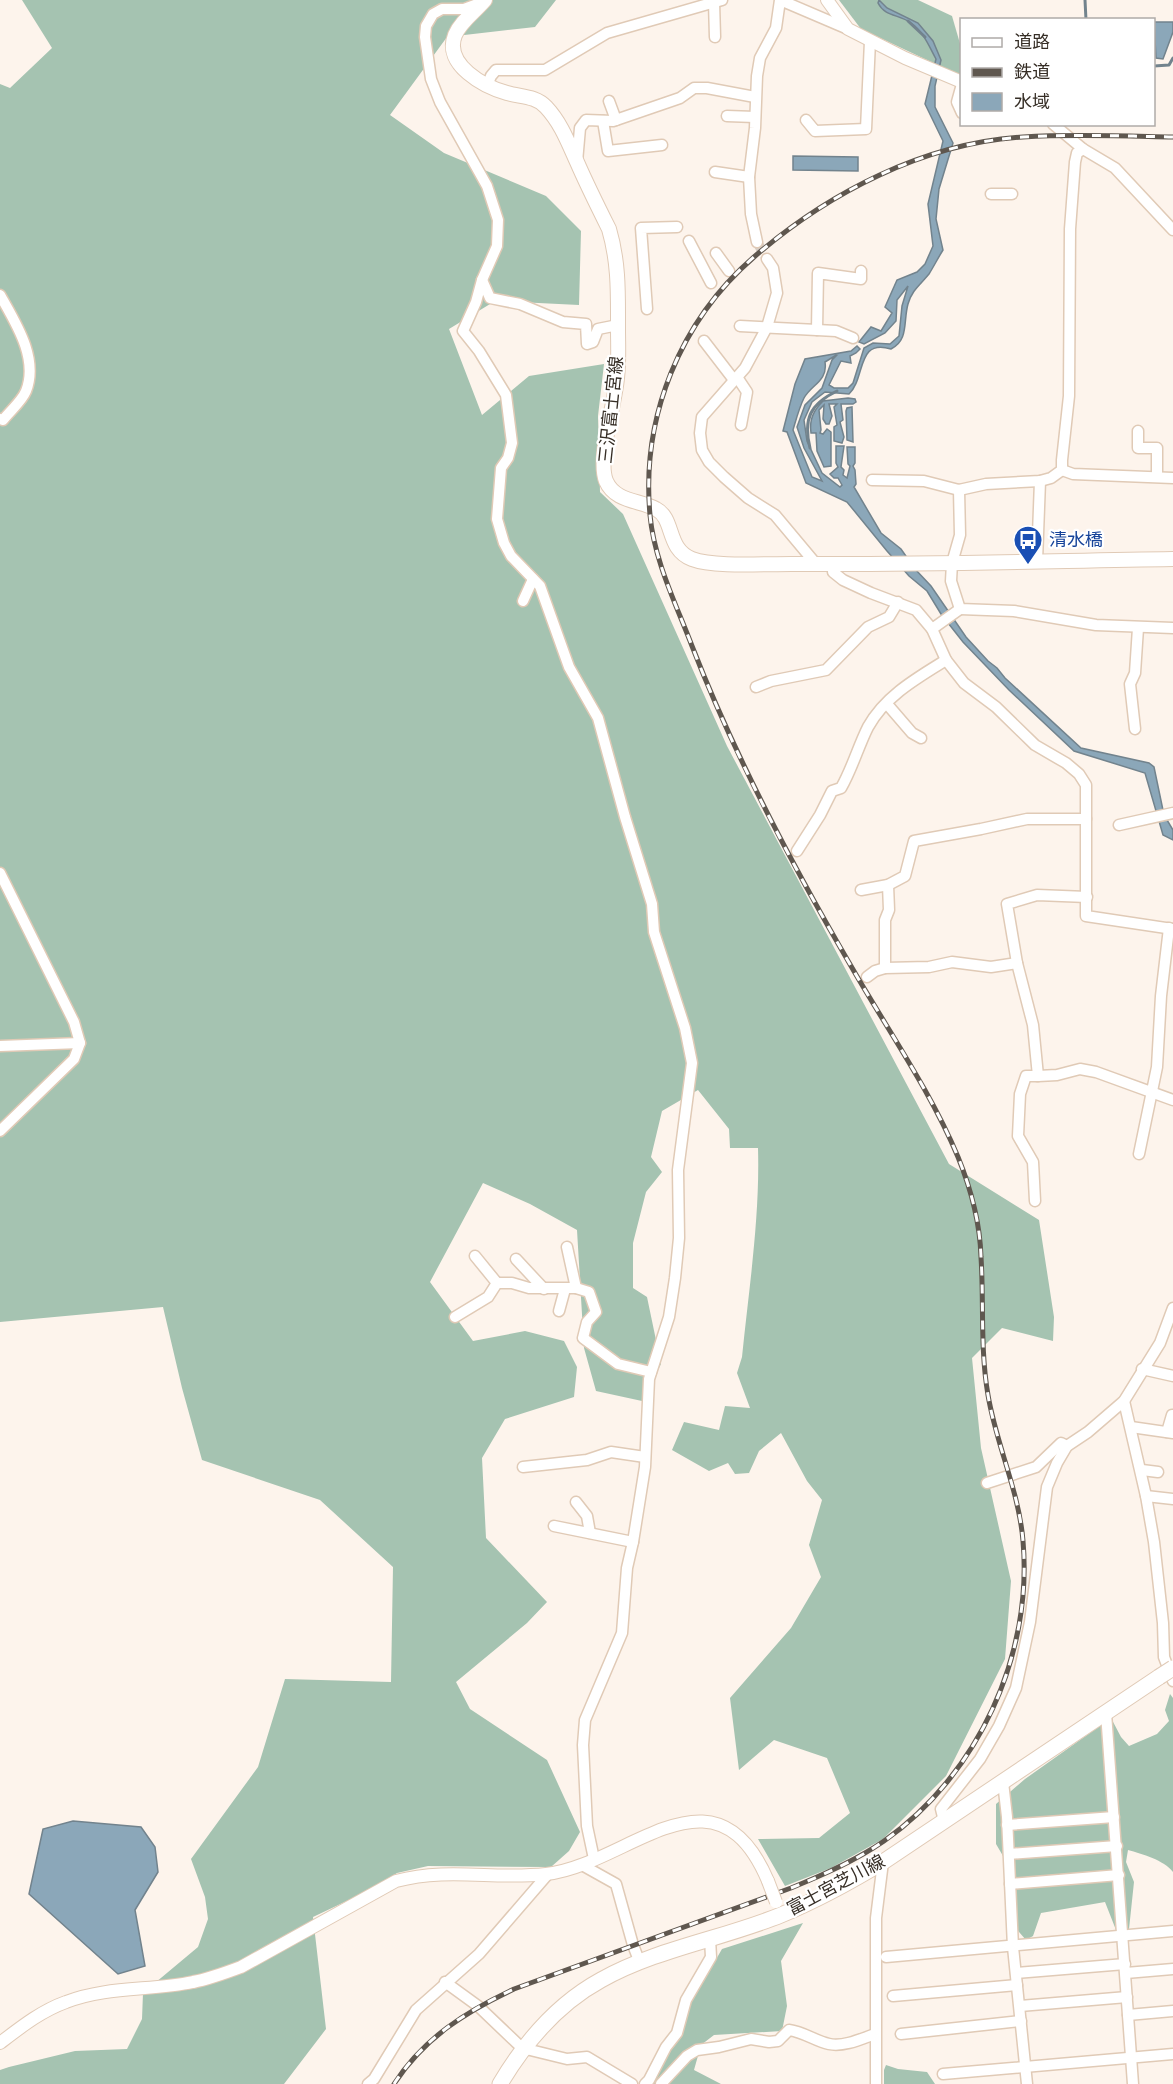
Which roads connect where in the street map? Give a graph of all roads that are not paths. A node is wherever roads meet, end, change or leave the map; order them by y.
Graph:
1 (780, 0) edge
2 (827, 0) edge
3 (484, 1) edge
4 (718, 1) edge
5 (848, 29) junction
6 (715, 37) dead end
7 (870, 41) junction
8 (960, 82) edge
9 (487, 86) junction
10 (960, 91) edge
11 (755, 97) junction
12 (609, 101) dead end
13 (960, 109) edge
14 (728, 116) dead end
15 (755, 117) junction
16 (616, 120) junction
17 (806, 120) dead end
18 (603, 121) junction
19 (1055, 126) edge
20 (662, 145) dead end
21 (1083, 149) junction
22 (577, 162) junction
23 (714, 172) dead end
24 (749, 177) junction
25 (991, 194) dead end
26 (1012, 194) dead end
27 (677, 227) dead end
28 (1173, 230) edge
29 (689, 241) dead end
30 (757, 242) tunnel mouth
31 (717, 253) dead end
32 (768, 259) tunnel mouth
33 (729, 271) dead end
34 (861, 271) dead end
35 (482, 280) junction
36 (711, 284) dead end
37 (0, 295) edge
38 (647, 309) dead end
39 (618, 325) junction
40 (740, 326) dead end
41 (767, 327) junction
42 (817, 330) junction
43 (853, 338) dead end
44 (704, 341) dead end
45 (736, 379) junction
46 (0, 419) edge
47 (741, 425) dead end
48 (1138, 431) dead end
49 (1062, 470) junction
50 (1157, 476) junction
51 (1173, 478) edge
52 (872, 480) dead end
53 (1040, 481) junction
54 (959, 490) junction
55 (1173, 559) edge
56 (1037, 561) junction
57 (952, 563) junction
58 (816, 564) junction
59 (834, 564) junction
60 (533, 579) junction
61 (523, 601) dead end
62 (898, 602) junction
63 (956, 611) junction
64 (937, 625) junction
65 (1138, 628) junction
66 (1173, 628) edge
67 (946, 660) junction
68 (756, 687) dead end
69 (887, 704) junction
70 (1135, 729) dead end
71 (921, 738) dead end
72 (1171, 814) edge
73 (1086, 819) junction
74 (1119, 825) dead end
75 (797, 851) dead end
76 (0, 873) edge
77 (888, 885) junction
78 (861, 890) dead end
79 (1087, 897) junction
80 (1171, 928) edge
81 (1017, 963) junction
82 (885, 968) junction
83 (867, 977) dead end
84 (80, 1042) junction
85 (0, 1046) edge
86 (1038, 1076) junction
87 (1151, 1093) junction
88 (1173, 1100) edge
89 (0, 1131) edge
90 (1139, 1154) dead end
91 (1035, 1201) dead end
92 (567, 1247) dead end
93 (475, 1256) dead end
94 (516, 1259) dead end
95 (497, 1283) junction
96 (544, 1289) junction
97 (571, 1289) junction
98 (1173, 1308) edge
99 (559, 1311) dead end
100 (455, 1317) dead end
101 (1142, 1369) junction
102 (651, 1371) junction
103 (1173, 1376) edge
104 (1124, 1401) junction
105 (1172, 1415) edge
106 (1131, 1427) junction
107 (1170, 1432) edge
108 (1067, 1446) junction
109 (645, 1457) junction
110 (523, 1467) dead end
111 (1142, 1470) junction
112 (1158, 1472) dead end
113 (987, 1483) dead end
114 (1146, 1496) junction
115 (1173, 1499) edge
116 (576, 1502) dead end
117 (554, 1526) dead end
118 (590, 1533) junction
119 (633, 1542) junction
120 (1173, 1668) edge
121 (1166, 1679) edge
122 (1106, 1713) junction
123 (1003, 1782) junction
124 (1114, 1817) junction
125 (944, 1821) junction
126 (1008, 1825) junction
127 (1116, 1846) junction
128 (1009, 1854) junction
129 (594, 1859) junction
130 (883, 1862) junction
131 (582, 1865) junction
132 (548, 1874) junction
133 (1119, 1875) junction
134 (1010, 1884) junction
135 (778, 1909) junction
136 (1173, 1931) edge
137 (1124, 1937) junction
138 (710, 1939) junction
139 (1013, 1947) junction
140 (886, 1957) dead end
141 (640, 1963) junction
142 (1125, 1969) junction
143 (1173, 1969) edge
144 (1016, 1973) junction
145 (445, 1982) junction
146 (1017, 1985) junction
147 (893, 1996) dead end
148 (1127, 1997) junction
149 (1020, 2006) junction
150 (1173, 2011) edge
151 (1128, 2015) junction
152 (1021, 2020) junction
153 (875, 2034) junction
154 (901, 2034) dead end
155 (0, 2043) edge
156 (522, 2048) junction
157 (1173, 2054) edge
158 (1130, 2058) junction
159 (1026, 2066) junction
160 (943, 2074) dead end
161 (368, 2084) edge
162 (500, 2084) edge
163 (632, 2084) edge
164 (645, 2084) edge
165 (661, 2084) edge
166 (876, 2084) edge
167 (1027, 2084) edge
168 (1133, 2084) edge

1 - 5 street
1 - 11 street
2 - 5 street
3 - 9 main road, 三沢富士宮線
3 - 35 street
4 - 6 street
4 - 9 street
5 - 7 street
7 - 8 street
7 - 17 street
9 - 22 main road, 三沢富士宮線
10 - 13 street
11 - 15 street
11 - 16 street
12 - 16 street
14 - 15 street
15 - 24 street
16 - 18 street
18 - 20 street
18 - 22 street
19 - 21 street
21 - 28 street
21 - 49 street
22 - 39 main road, 三沢富士宮線
23 - 24 street
24 - 30 street
25 - 26 street
27 - 38 street
29 - 36 street
31 - 33 street
32 - 41 street
34 - 42 street
35 - 39 street
35 - 60 street
37 - 46 street
39 - 58 main road, 三沢富士宮線
40 - 41 street
41 - 42 street
41 - 45 street
42 - 43 street
44 - 45 street
45 - 47 street
45 - 58 street
48 - 50 street
49 - 50 street
49 - 53 street
50 - 51 street
52 - 54 street
53 - 54 street
53 - 56 street
54 - 57 street
55 - 56 main road, 三沢富士宮線
56 - 57 main road, 三沢富士宮線
57 - 59 main road, 三沢富士宮線
57 - 63 street
58 - 59 main road, 三沢富士宮線
59 - 62 street
60 - 61 street
60 - 102 street
62 - 64 street
62 - 68 street
63 - 64 street
63 - 65 street
64 - 67 street
65 - 66 street
65 - 70 street
67 - 69 street
67 - 73 street
69 - 71 street
69 - 75 street
72 - 74 street
73 - 77 street
73 - 79 street
76 - 84 street
77 - 78 street
77 - 82 street
79 - 80 street
79 - 81 street
80 - 87 street
81 - 82 street
81 - 86 street
82 - 83 street
84 - 85 street
84 - 89 street
86 - 87 street
86 - 91 street
87 - 88 street
87 - 90 street
92 - 97 street
93 - 95 street
94 - 96 street
95 - 96 street
95 - 100 street
96 - 97 street
97 - 99 street
97 - 102 street
98 - 101 street
101 - 103 street
101 - 104 street
102 - 109 street
104 - 106 street
104 - 108 street
105 - 107 street
106 - 107 street
106 - 111 street
108 - 113 street
108 - 125 street
109 - 110 street
109 - 119 street
111 - 112 street
111 - 114 street
114 - 115 street
114 - 121 street
116 - 118 street
117 - 118 street
118 - 119 street
119 - 129 street
120 - 121 main road, 富士宮芝川線, bridge
121 - 122 main road, 富士宮芝川線
122 - 123 main road, 富士宮芝川線
122 - 124 street
123 - 125 main road, 富士宮芝川線
123 - 126 street
124 - 126 street
124 - 127 street
125 - 130 main road, 富士宮芝川線
126 - 128 street
127 - 128 street
127 - 133 street
128 - 134 street
129 - 131 street
129 - 135 street, bridge
130 - 135 main road, 富士宮芝川線
130 - 153 street
131 - 132 street
131 - 141 street
132 - 145 street
132 - 155 street
133 - 134 street
133 - 137 street
134 - 139 street
135 - 138 main road, 富士宮芝川線
136 - 137 street
137 - 139 street
137 - 142 street
138 - 141 main road, 富士宮芝川線
138 - 164 street
139 - 140 street
139 - 144 street
141 - 156 main road, 富士宮芝川線
142 - 143 street
142 - 144 street
142 - 148 street
144 - 146 street
145 - 156 street
145 - 161 street
146 - 147 street
146 - 149 street
148 - 149 street
148 - 151 street
149 - 152 street
150 - 151 street
151 - 158 street
152 - 154 street
152 - 159 street
153 - 165 street
153 - 166 street
156 - 162 main road, 富士宮芝川線
156 - 163 street
157 - 158 street
158 - 159 street
158 - 168 street
159 - 160 street
159 - 167 street

